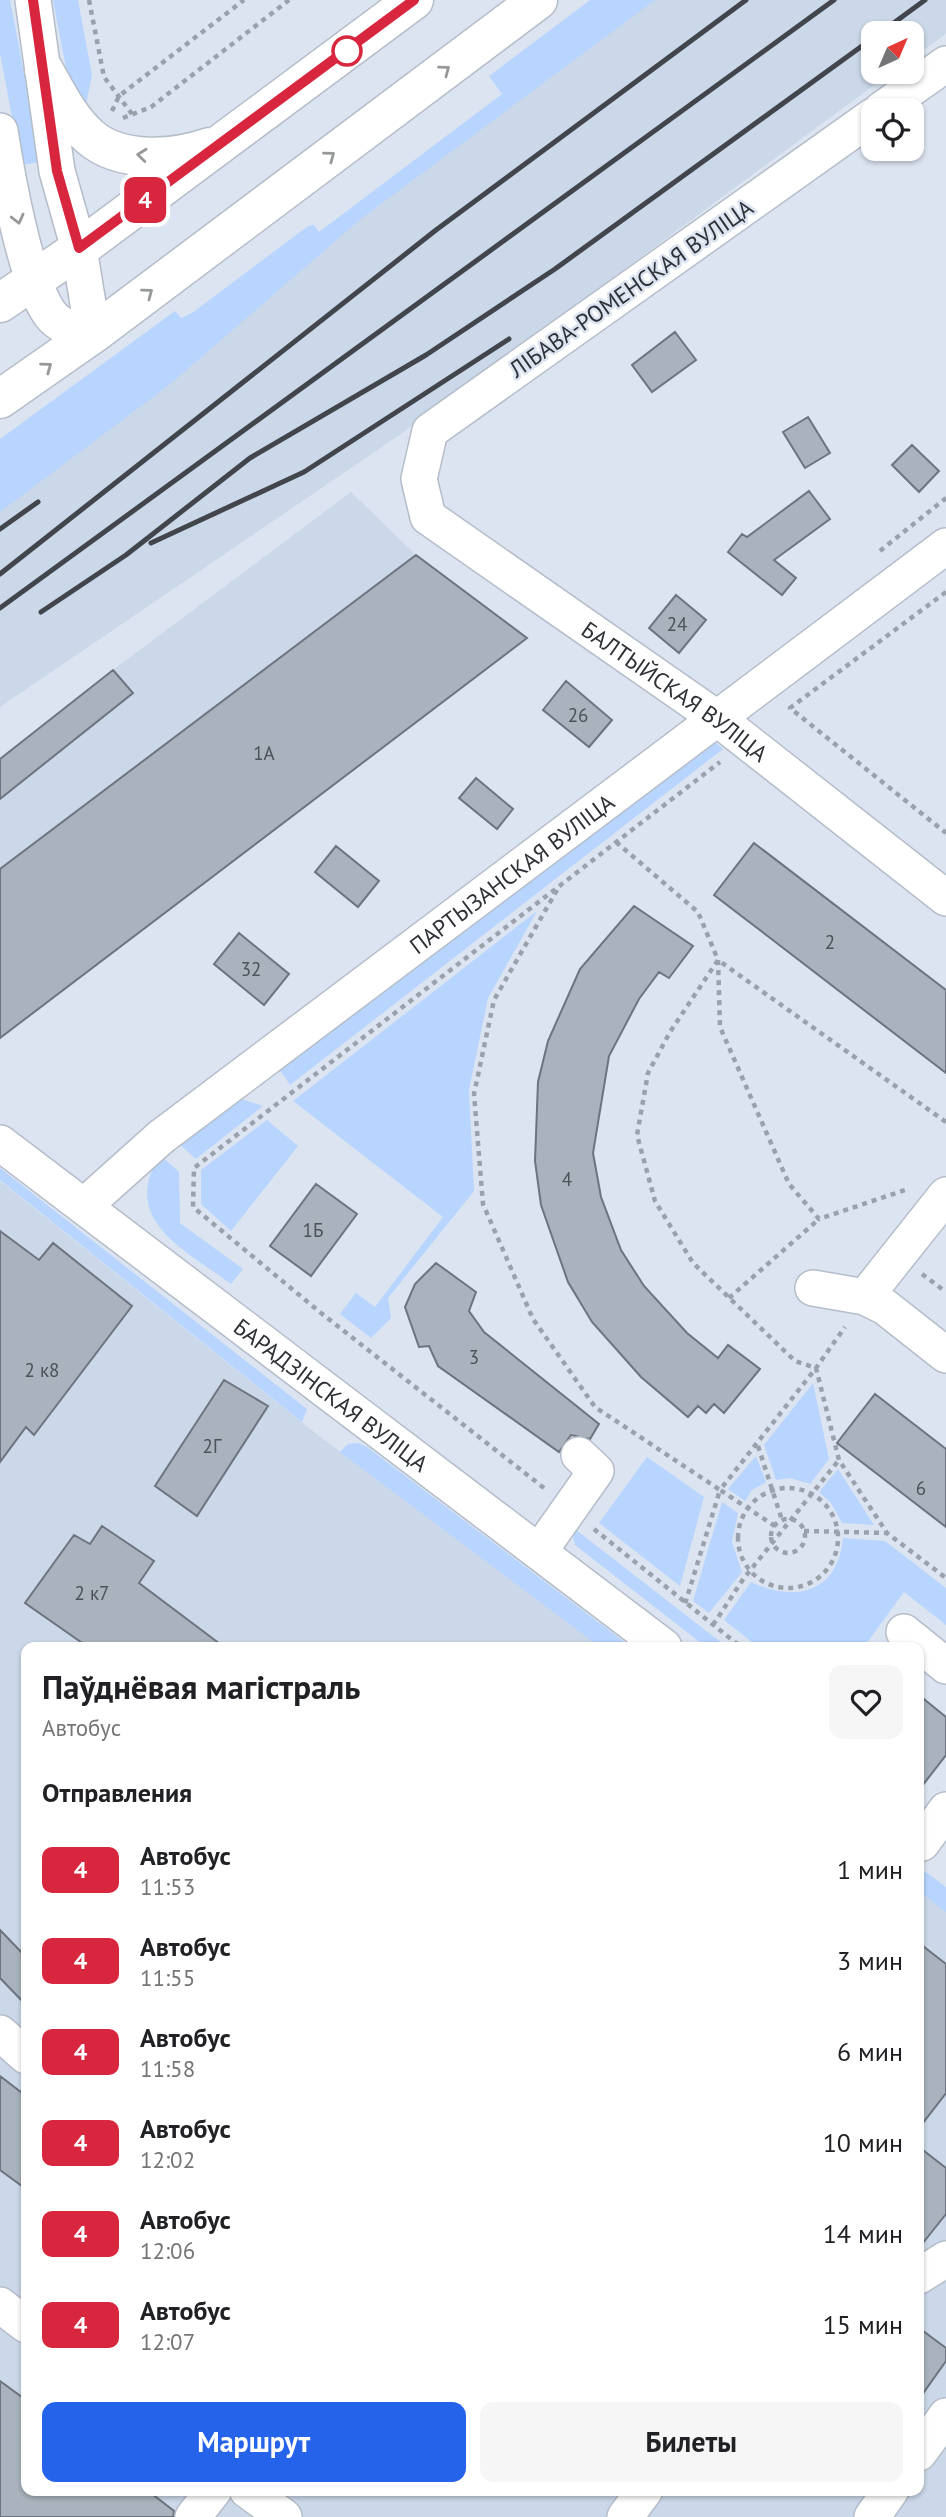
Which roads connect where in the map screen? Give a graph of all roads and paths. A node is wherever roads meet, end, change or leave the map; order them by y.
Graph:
1 (33, 0) edge
2 (89, 0) edge
3 (244, 0) edge
4 (289, 0) edge
5 (414, 0) edge
6 (538, 0) edge
7 (946, 64) edge
8 (44, 70) junction
9 (120, 96) junction
10 (898, 98) edge
11 (109, 117) dead end
12 (861, 125) edge
13 (0, 131) edge
14 (231, 137) junction
15 (79, 248) junction
16 (34, 280) junction
17 (0, 303) edge
18 (93, 334) junction
19 (0, 399) edge
20 (419, 480) joint
21 (946, 545) edge
22 (946, 592) edge
23 (718, 719) junction
24 (727, 757) dead end
25 (946, 833) edge
26 (616, 842) junction
27 (559, 886) junction
28 (946, 898) edge
29 (718, 960) junction
30 (946, 1122) edge
31 (0, 1143) edge
32 (933, 1190) edge
33 (84, 1206) junction
34 (819, 1219) junction
35 (813, 1288) dead end
36 (865, 1297) junction
37 (729, 1298) junction
38 (946, 1355) edge
39 (817, 1368) junction
40 (757, 1445) junction
41 (579, 1455) dead end
42 (839, 1460) junction
43 (774, 1489) junction
44 (720, 1490) junction
45 (809, 1493) junction
46 (748, 1509) junction
47 (570, 1510) junction
48 (790, 1520) junction
49 (782, 1521) junction
50 (775, 1526) junction
51 (804, 1531) junction
52 (838, 1533) junction
53 (887, 1533) junction
54 (772, 1543) junction
55 (539, 1552) junction
56 (750, 1570) junction
57 (946, 1578) edge
58 (685, 1604) junction
59 (713, 1625) junction
60 (904, 1632) dead end
61 (657, 1642) edge
62 (735, 1642) edge
63 (916, 1642) edge
64 (924, 1648) edge
65 (946, 1666) edge
66 (946, 1811) edge
67 (929, 1848) edge
68 (0, 2033) edge
69 (21, 2052) edge
70 (946, 2259) edge
71 (924, 2273) edge
72 (0, 2305) edge
73 (21, 2321) edge
74 (946, 2416) edge
75 (924, 2446) edge
76 (210, 2496) edge
77 (255, 2496) edge
78 (641, 2496) edge
79 (887, 2496) edge
80 (194, 2517) edge
81 (284, 2517) edge
82 (625, 2517) edge
83 (872, 2517) edge

1 - 8 street
2 - 9 path
3 - 9 path
4 - 9 path
5 - 14 main road
18 -> 6 main road
7 - 10 street
14 -> 8 main road
8 - 15 street
9 - 11 path
12 - 20 street, ЛІБАВА-РОМЕНСКАЯ ВУЛІЦА
13 -> 16 street
14 - 15 main road
15 - 16 main road
15 - 18 street
16 - 17 main road
16 - 18 street
19 -> 18 main road
20 - 23 street, БАЛТЫЙСКАЯ ВУЛІЦА
21 - 23 street, ПАРТЫЗАНСКАЯ ВУЛІЦА
22 - 25 path
23 - 28 street, БАЛТЫЙСКАЯ ВУЛІЦА
23 - 33 street, ПАРТЫЗАНСКАЯ ВУЛІЦА
24 - 26 path
26 - 27 path
26 - 29 path
27 - 44 path
27 - 47 path
29 - 30 path
29 - 34 path
29 - 37 path
31 - 33 street, БАРАДЗІНСКАЯ ВУЛІЦА
32 - 34 path
32 - 36 street
33 - 55 street, БАРАДЗІНСКАЯ ВУЛІЦА
34 - 37 path
35 - 36 street
36 - 38 street
36 - 39 path
37 - 39 path
39 - 40 path
39 - 42 path
40 - 43 path
40 - 44 path
41 - 47 street
42 - 45 path
42 - 53 path
43 - 45 path
43 - 46 path
43 - 49 path
44 - 46 path
44 - 58 path
45 - 48 path
45 - 52 path
46 - 50 path
46 - 56 path
47 - 55 street
47 - 58 path
48 - 49 path
48 - 51 path
48 - 54 path
49 - 50 path
50 - 54 path
51 - 52 path
51 - 54 path
52 - 53 path
52 - 56 path
53 - 57 path
54 - 56 path
55 - 61 street, БАРАДЗІНСКАЯ ВУЛІЦА
56 - 59 path
58 - 59 path
59 - 62 path
60 - 63 street
64 - 65 street
66 - 67 street
68 - 69 street
70 - 71 street
72 - 73 street
74 - 75 street
76 - 80 street
77 - 81 street
78 - 82 street
79 - 83 street

